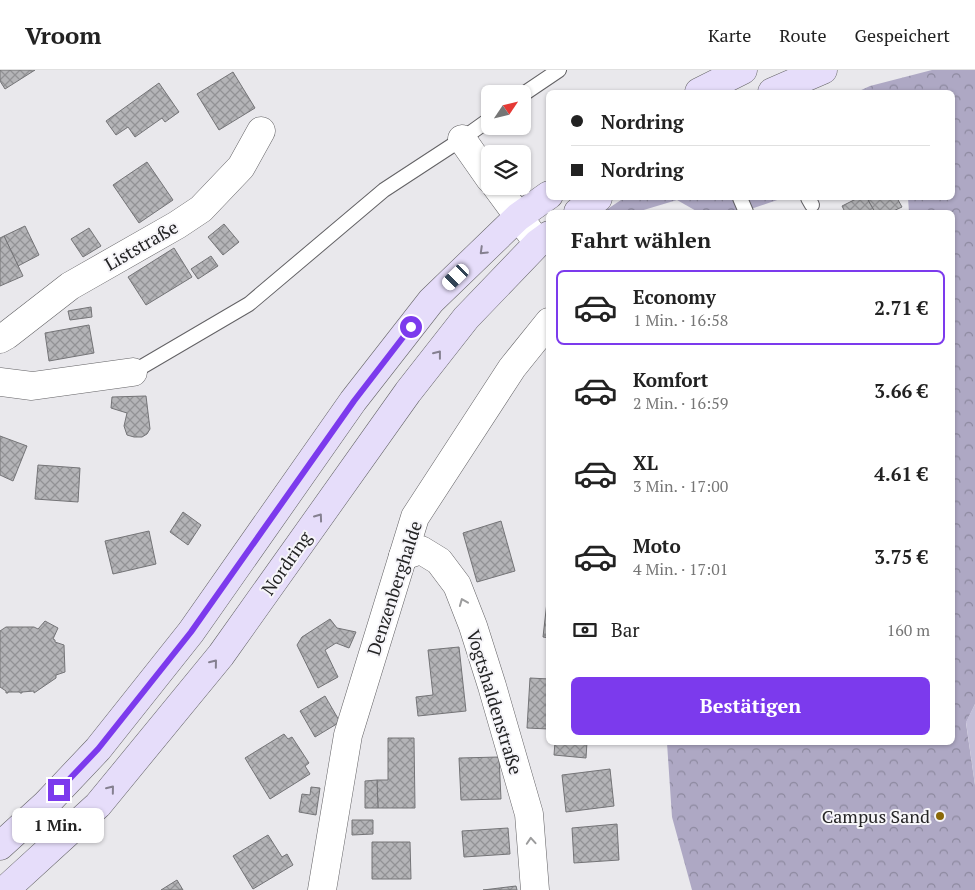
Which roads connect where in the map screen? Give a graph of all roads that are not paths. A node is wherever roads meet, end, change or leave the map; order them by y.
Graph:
1 (559, 70) edge
2 (743, 70) edge
3 (823, 70) edge
4 (531, 90) edge
5 (703, 90) edge
6 (777, 90) edge
7 (481, 126) edge
8 (262, 131) dead end
9 (462, 140) junction
10 (481, 166) edge
11 (502, 195) edge
12 (546, 197) edge
13 (595, 200) edge
14 (581, 210) edge
15 (518, 217) junction
16 (543, 239) edge
17 (546, 326) edge
18 (0, 339) edge
19 (133, 372) joint
20 (0, 382) edge
21 (403, 556) junction
22 (0, 846) edge
23 (9, 883) edge
24 (322, 890) edge
25 (535, 890) edge

1 - 4 lane
2 - 5 street
3 - 6 street
7 - 9 lane
8 - 18 street, Liststraße
9 - 10 street
9 - 19 lane
11 - 15 street
12 - 15 street
13 - 14 street
15 - 16 street
15 -> 22 street
23 -> 16 street, Nordring
17 - 21 street, Denzenberghalde
19 - 20 street
21 - 24 street, Denzenberghalde
25 -> 21 street, Vogtshaldenstraße

